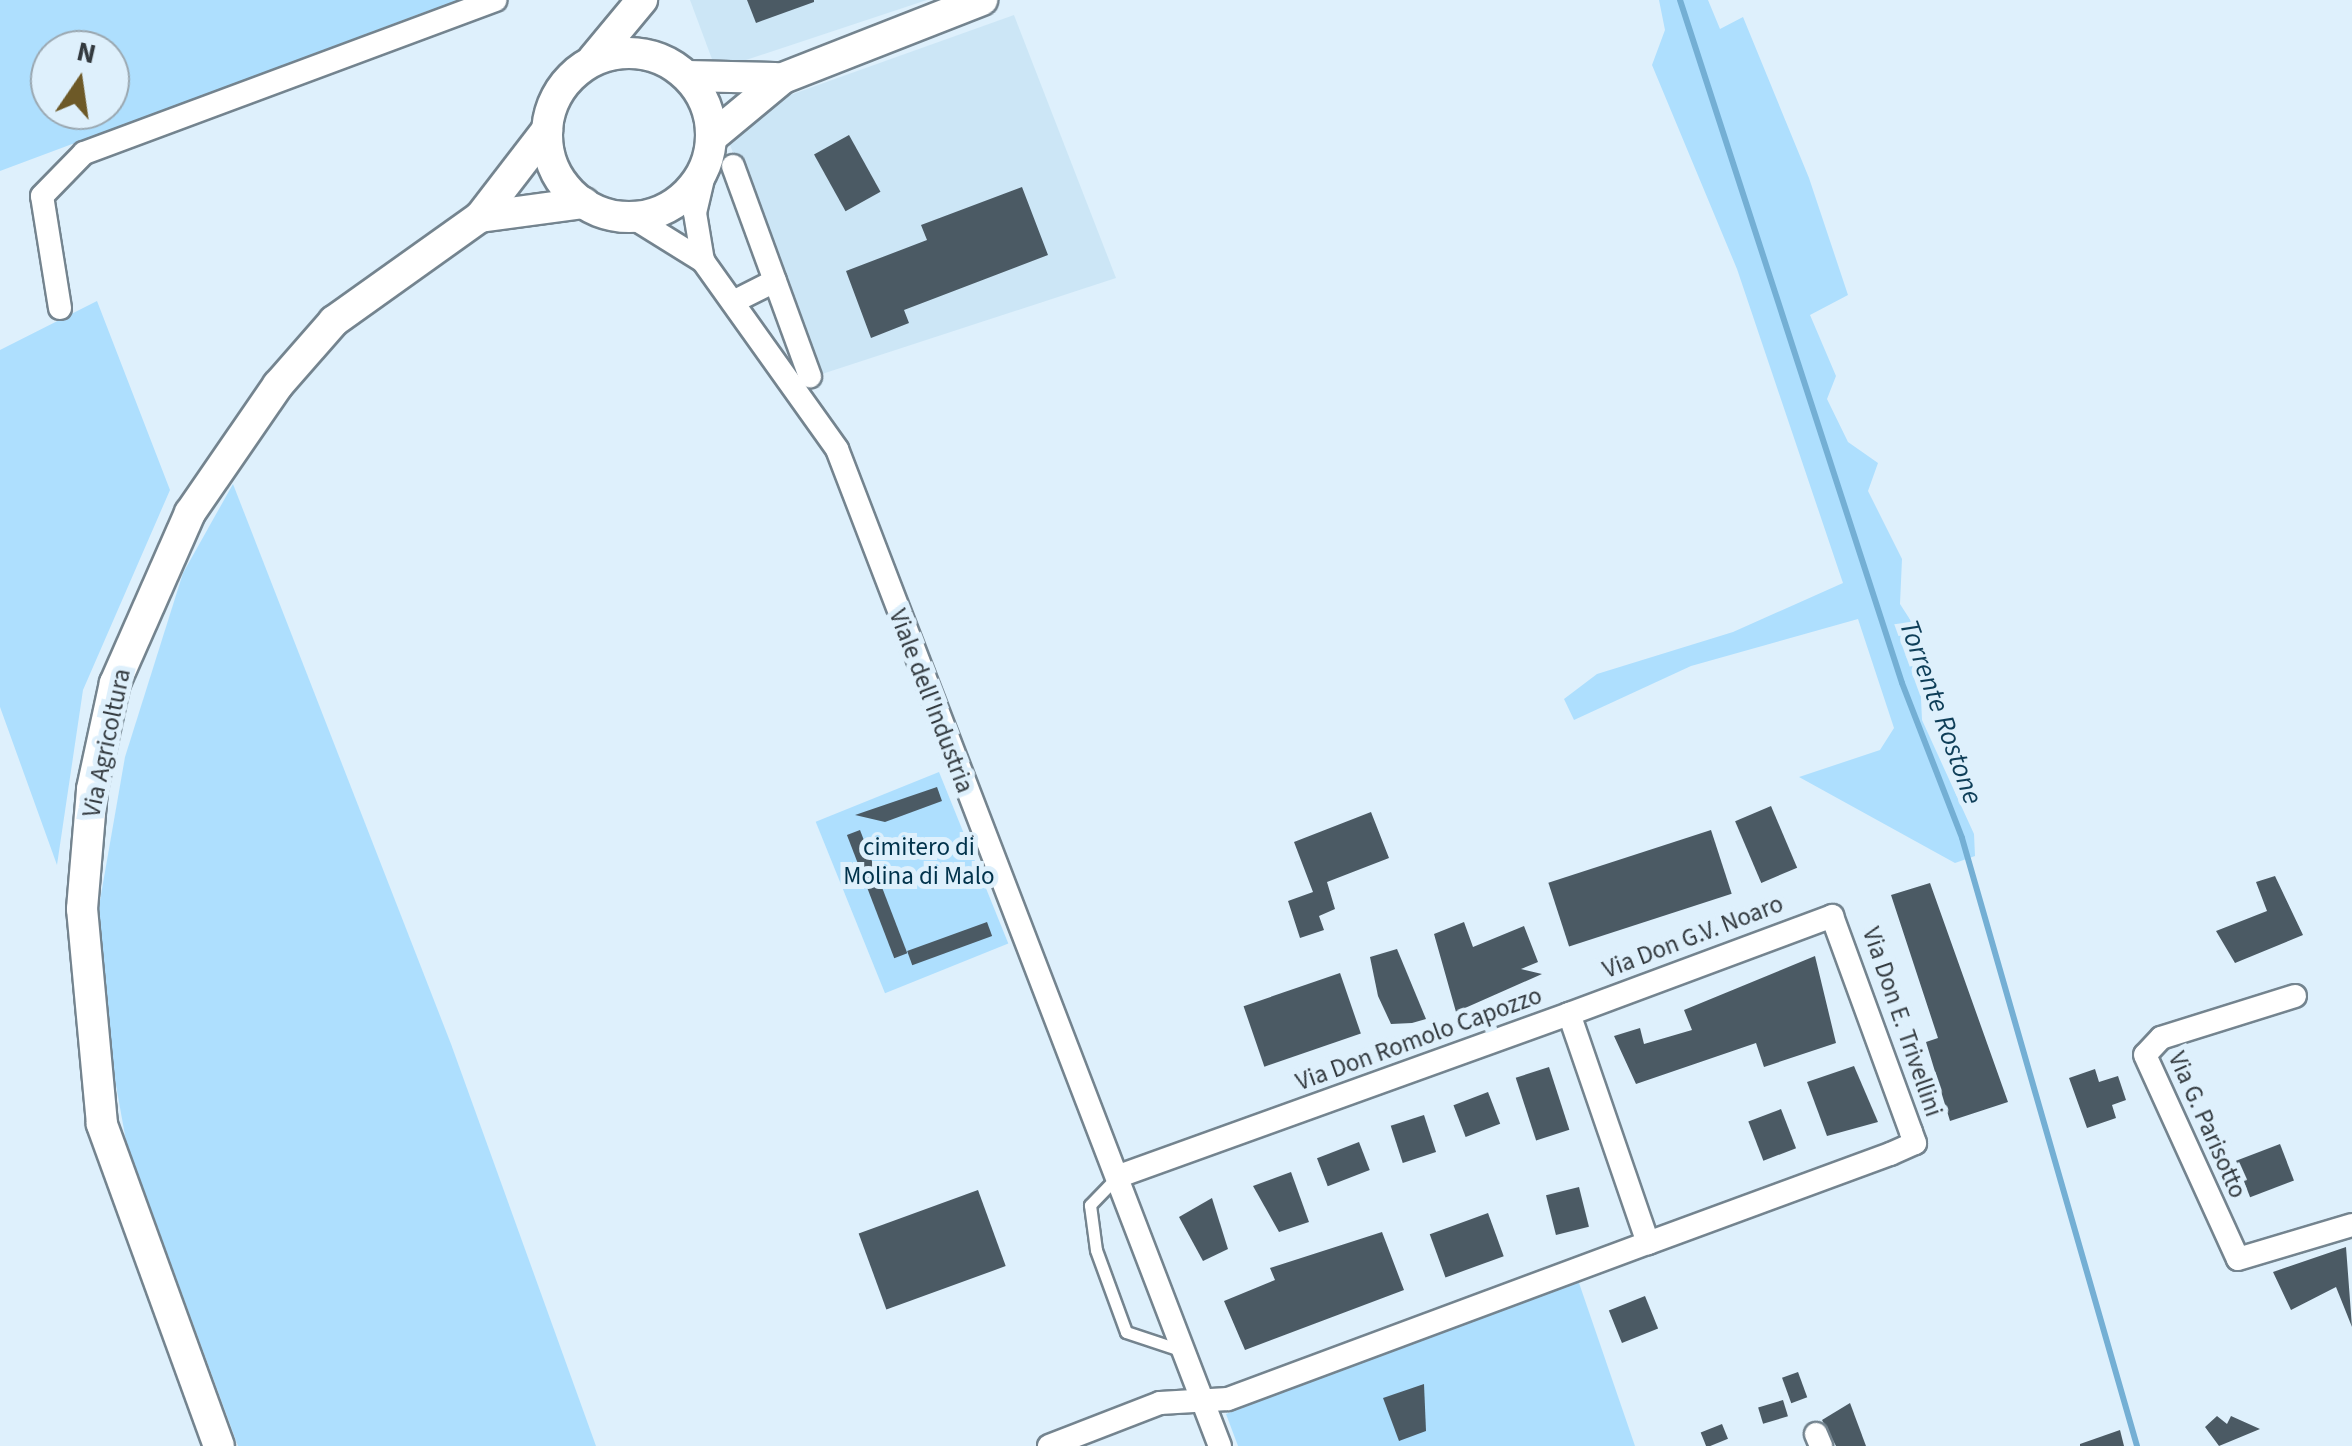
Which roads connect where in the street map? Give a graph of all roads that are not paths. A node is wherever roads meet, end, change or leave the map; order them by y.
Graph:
1 (496, 0) edge
2 (642, 0) edge
3 (651, 0) edge
4 (982, 0) edge
5 (660, 58) junction
6 (573, 74) junction
7 (688, 76) junction
8 (783, 78) junction
9 (547, 130) junction
10 (717, 156) junction
11 (584, 204) junction
12 (480, 217) junction
13 (632, 217) junction
14 (703, 261) junction
15 (775, 281) junction
16 (733, 302) junction
17 (60, 308) dead end
18 (810, 376) dead end
19 (1837, 918) joint
20 (2295, 996) dead end
21 (1569, 1014) junction
22 (1117, 1177) junction
23 (2352, 1225) edge
24 (1648, 1243) junction
25 (1178, 1348) junction
26 (1203, 1402) junction
27 (219, 1446) edge
28 (1049, 1446) edge
29 (1220, 1446) edge

1 - 17 street
2 - 6 main road
3 - 5 main road
4 - 8 main road
5 - 6 main road
5 - 7 main road
6 - 9 main road
7 - 8 main road
7 - 10 main road
8 - 10 main road
9 - 11 main road
9 - 12 main road, Via Agricoltura
10 - 13 main road
10 - 14 street, Viale dell'Industria
10 - 15 street
11 - 12 main road, Via Agricoltura
11 - 13 main road, Viale dell'Industria
12 - 27 main road, Via Agricoltura
13 - 14 street, Viale dell'Industria
14 - 16 street, Viale dell'Industria
15 - 16 street
15 - 18 street
16 - 22 street, Viale dell'Industria
19 - 21 street, Via Don G.V. Noaro
19 - 24 street, Via Don E. Trivellini
20 - 23 street, Via G. Parisotto
21 - 22 street, Via Don Romolo Capozzo
21 - 24 street, Via Don Romolo Capozzo
22 - 25 street, Viale dell'Industria
22 - 25 lane
24 - 26 street
25 - 26 street, Viale dell'Industria
26 - 28 street
26 - 29 street, Viale dell'Industria

